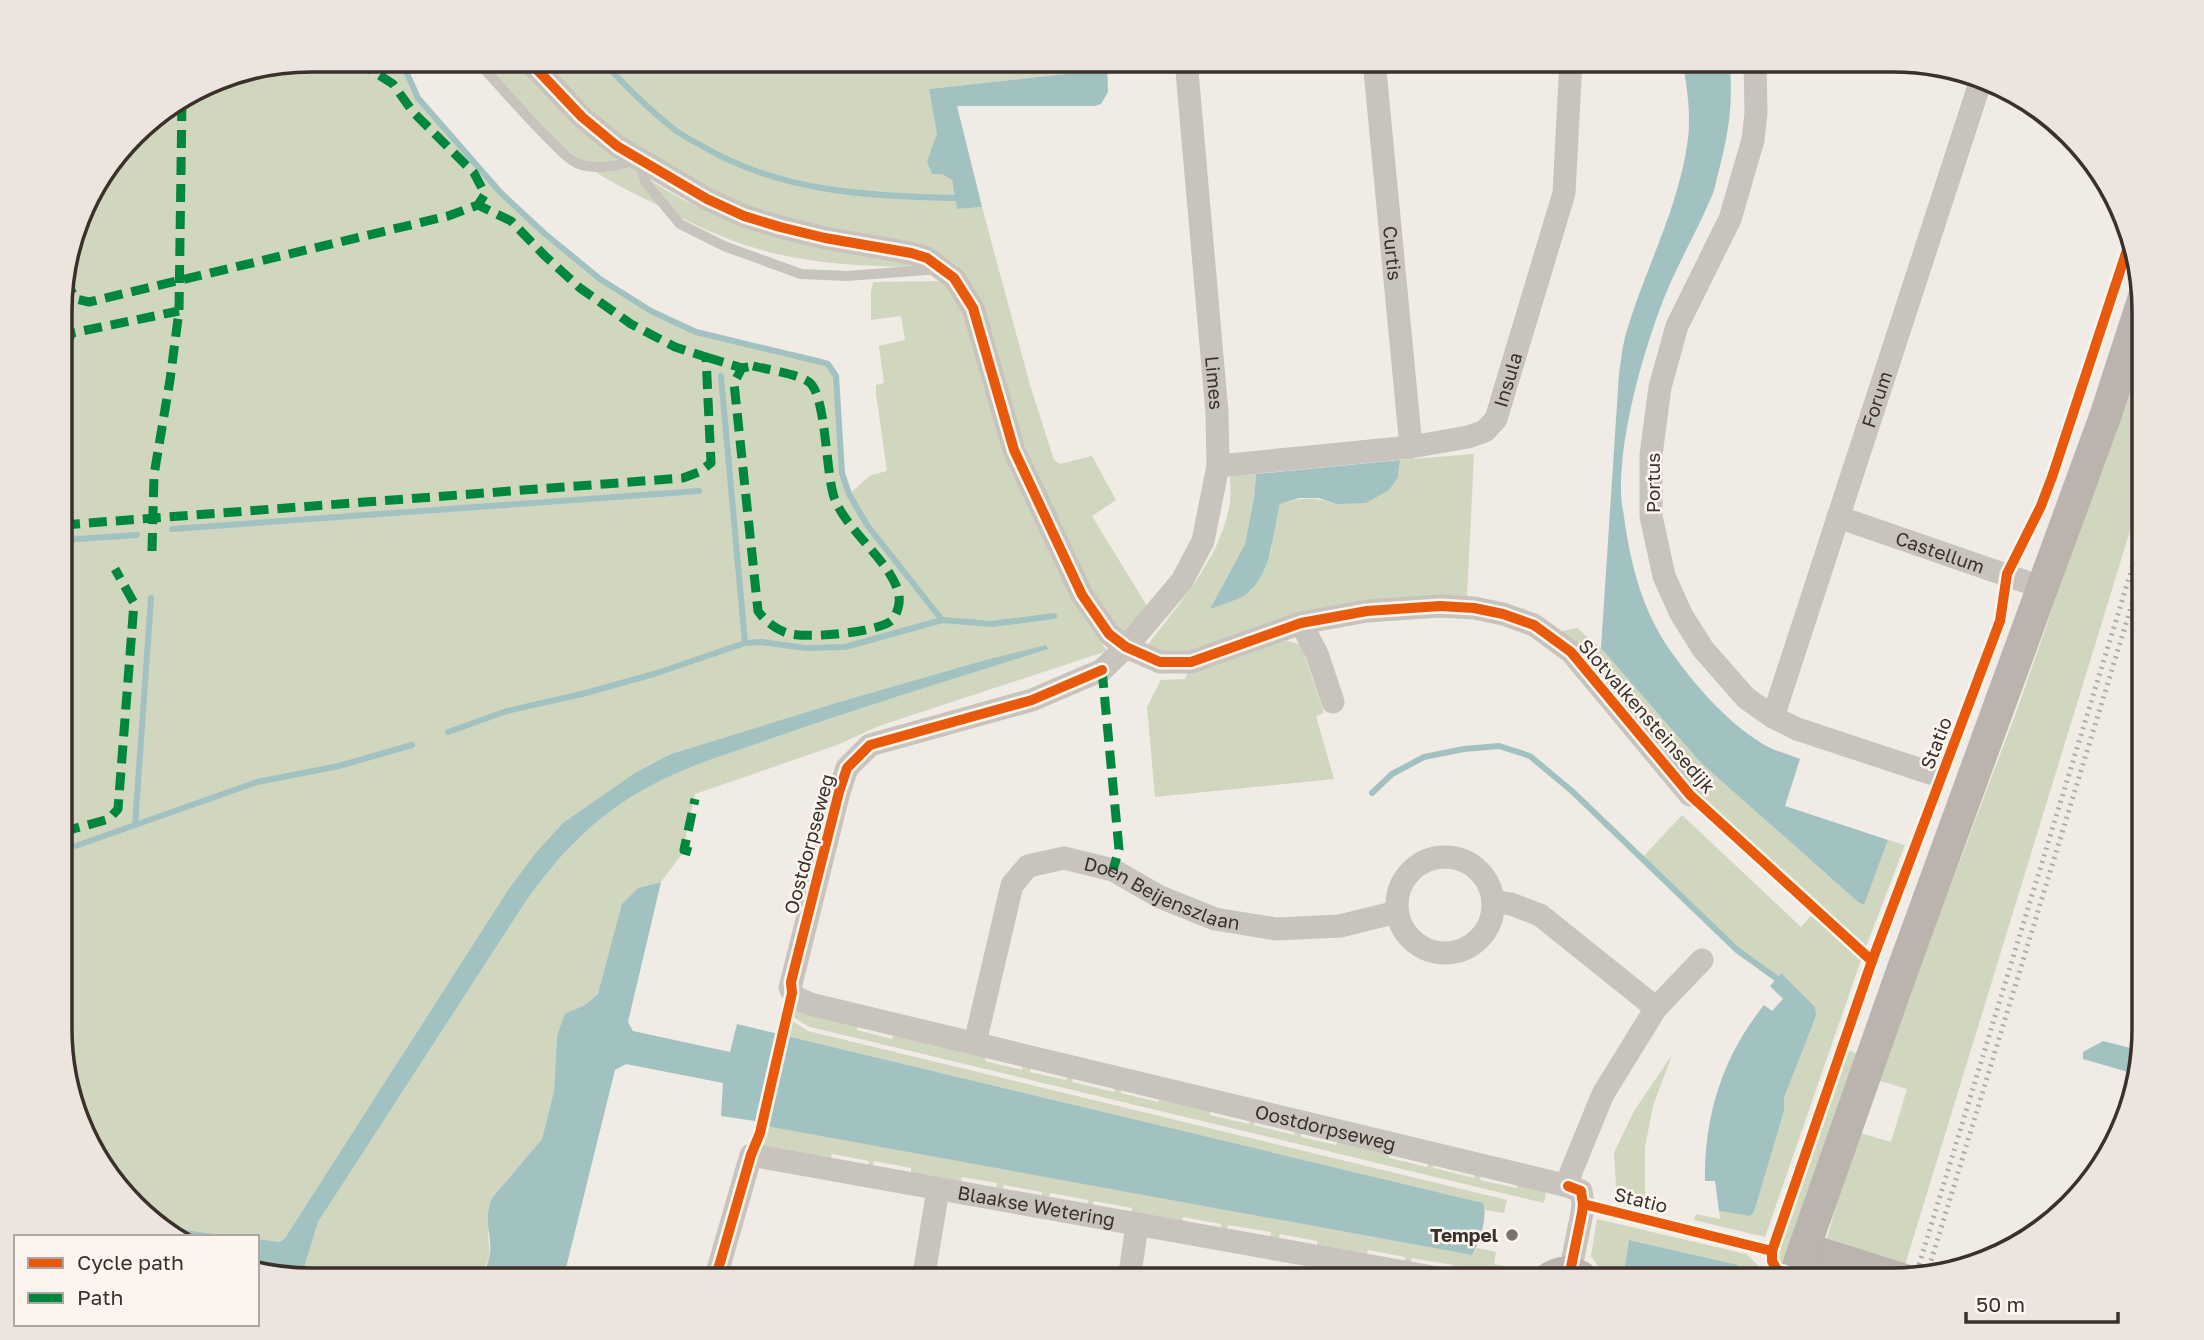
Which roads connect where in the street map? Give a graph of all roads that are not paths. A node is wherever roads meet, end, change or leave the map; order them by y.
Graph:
1 (487, 72) edge
2 (539, 72) edge
3 (1187, 72) edge
4 (1375, 72) edge
5 (1570, 72) edge
6 (1755, 72) edge
7 (1978, 88) edge
8 (638, 159) junction
9 (943, 269) junction
10 (2132, 334) edge
11 (1411, 447) junction
12 (1218, 466) junction
13 (1838, 517) junction
14 (2041, 587) junction
15 (1301, 622) junction
16 (1126, 648) junction
17 (1102, 670) joint
18 (1333, 702) dead end
19 (1773, 718) junction
20 (1930, 773) dead end
21 (1690, 795) dead end
22 (1493, 901) junction
23 (1398, 912) junction
24 (1702, 960) dead end
25 (1656, 1008) junction
26 (975, 1043) junction
27 (1568, 1185) junction
28 (938, 1190) junction
29 (1137, 1225) junction
30 (1804, 1248) junction
31 (718, 1268) edge
32 (925, 1268) edge
33 (1131, 1268) edge
34 (1329, 1268) edge
35 (1570, 1268) edge
36 (1797, 1268) edge
37 (1867, 1268) edge

1 - 8 lane
2 - 8 street, Slotvalkensteinsedijk
3 - 12 street, Limes
4 - 11 street, Curtis
5 - 11 street, Insula
6 - 19 street, Portus
7 - 13 street, Forum
8 - 9 street, Slotvalkensteinsedijk
8 - 9 lane
9 - 16 street, Slotvalkensteinsedijk
10 - 14 street
11 - 12 street, Insula
12 - 16 street, Limes
13 - 14 street, Castellum
13 - 19 street, Forum
14 - 30 street
15 - 16 street, Slotvalkensteinsedijk
15 - 18 street
15 - 21 street, Slotvalkensteinsedijk
16 - 17 street, Limes
17 - 26 street, Oostdorpseweg
19 - 20 street, Portus
22 - 23 street
22 - 23 street
22 - 25 street
23 - 26 street, Doen Beijenszlaan
24 - 25 street
25 - 27 street
26 - 27 street, Oostdorpseweg
27 - 35 street
28 - 29 street, Blaakse Wetering
28 - 31 street, Blaakse Wetering
28 - 32 street
29 - 33 street
29 - 34 street, Blaakse Wetering
30 - 36 street
30 - 37 street

